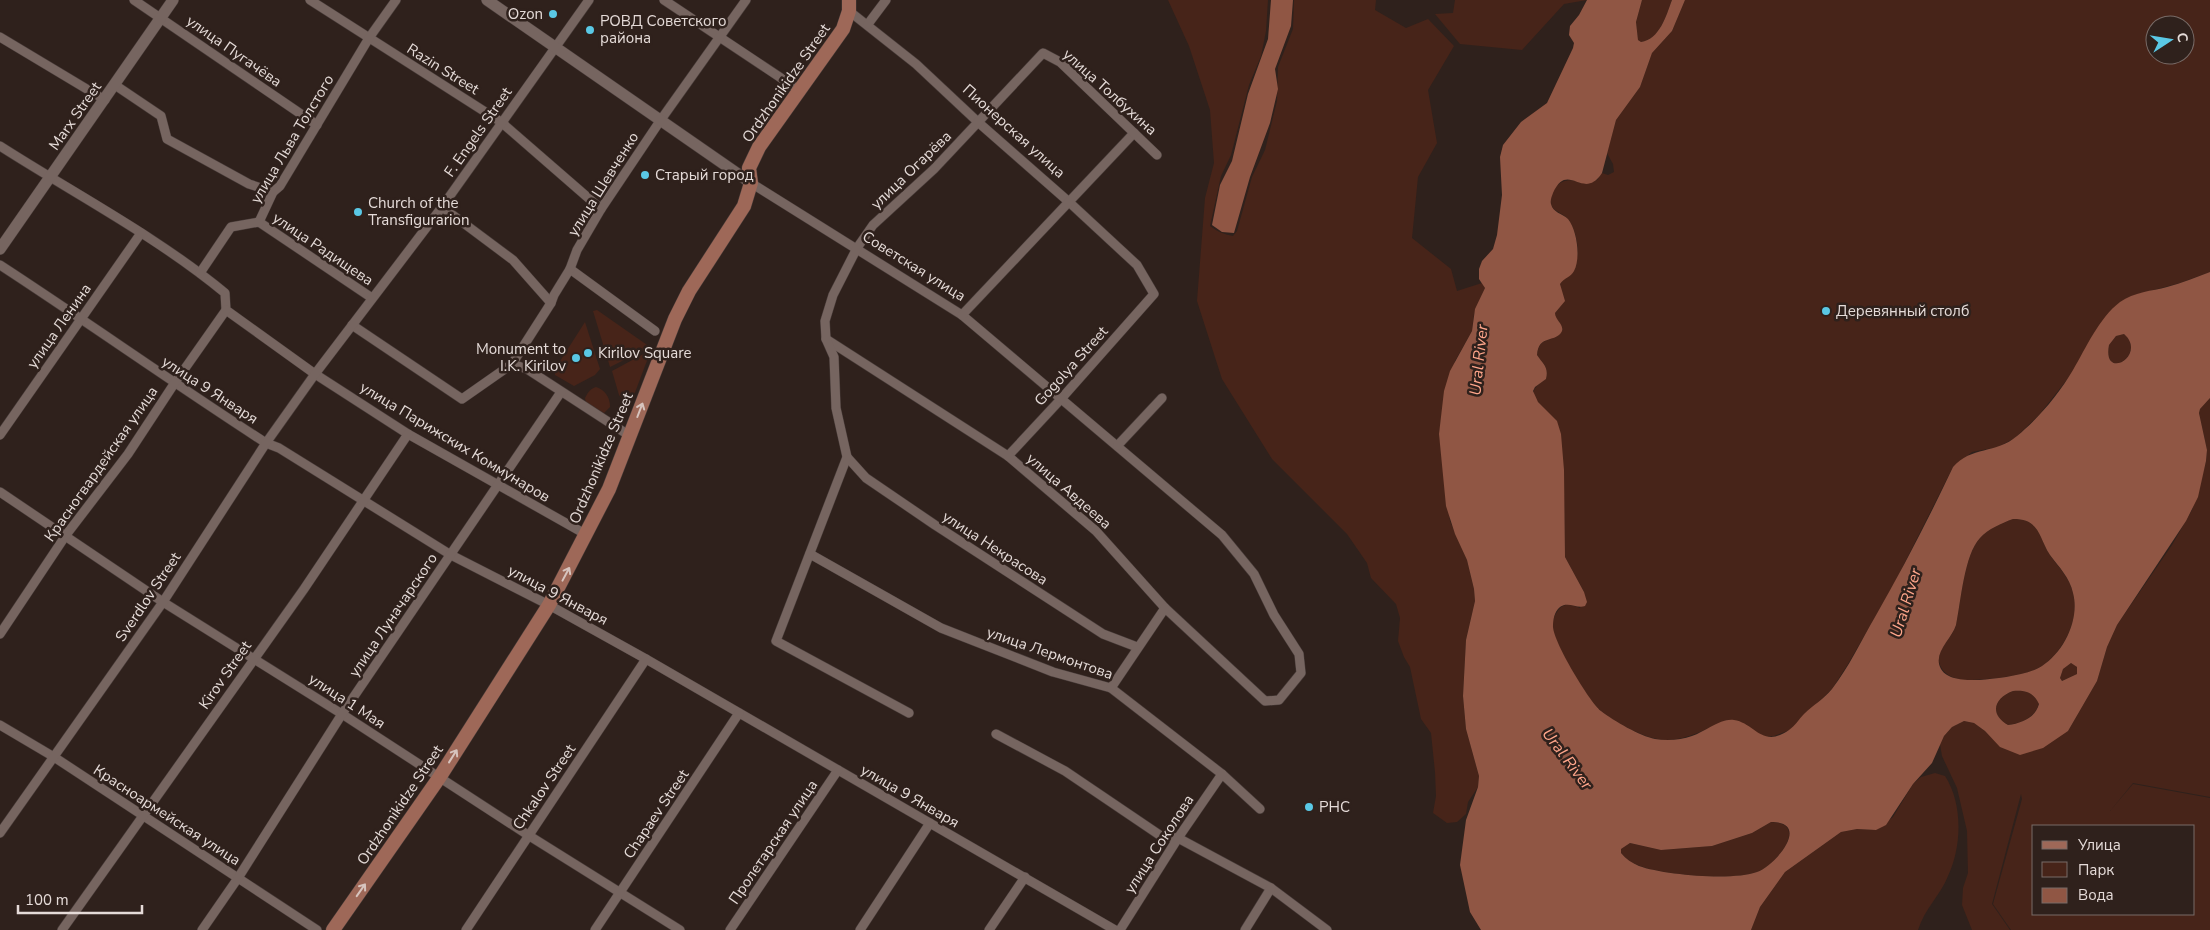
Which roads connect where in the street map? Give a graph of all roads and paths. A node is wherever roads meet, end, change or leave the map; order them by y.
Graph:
1 (134, 0) edge
2 (173, 0) edge
3 (310, 0) edge
4 (396, 0) edge
5 (487, 0) edge
6 (589, 0) edge
7 (664, 0) edge
8 (746, 0) edge
9 (886, 0) edge
10 (849, 6) edge
11 (161, 17) junction
12 (868, 24) junction
13 (0, 37) edge
14 (369, 38) junction
15 (720, 39) junction
16 (556, 47) junction
17 (1042, 52) joint
18 (115, 85) junction
19 (799, 90) junction
20 (105, 100) junction
21 (660, 120) junction
22 (501, 122) junction
23 (979, 123) junction
24 (317, 125) junction
25 (1134, 133) junction
26 (0, 146) edge
27 (1157, 155) dead end
28 (50, 178) junction
29 (751, 183) junction
30 (273, 192) junction
31 (1070, 202) junction
32 (442, 207) junction
33 (600, 209) junction
34 (259, 222) junction
35 (141, 233) junction
36 (857, 248) junction
37 (0, 249) edge
38 (0, 265) edge
39 (570, 269) junction
40 (200, 273) junction
41 (1154, 294) joint
42 (372, 298) junction
43 (552, 303) junction
44 (226, 310) junction
45 (962, 315) junction
46 (82, 318) junction
47 (352, 324) junction
48 (655, 331) dead end
49 (826, 339) junction
50 (512, 364) junction
51 (315, 374) junction
52 (174, 384) junction
53 (561, 392) junction
54 (1162, 398) dead end
55 (1061, 400) junction
56 (408, 434) junction
57 (0, 435) edge
58 (630, 436) junction
59 (266, 443) junction
60 (1118, 445) junction
61 (1008, 456) junction
62 (848, 457) junction
63 (498, 483) junction
64 (0, 492) edge
65 (363, 501) junction
66 (66, 535) junction
67 (586, 535) junction
68 (810, 554) junction
69 (451, 555) junction
70 (162, 602) junction
71 (549, 605) junction
72 (1166, 608) junction
73 (0, 634) edge
74 (1137, 647) junction
75 (254, 658) junction
76 (646, 659) junction
77 (1111, 688) junction
78 (1265, 701) joint
79 (739, 713) junction
80 (909, 713) dead end
81 (342, 714) junction
82 (0, 726) edge
83 (996, 734) dead end
84 (54, 757) junction
85 (838, 770) junction
86 (1222, 774) junction
87 (440, 778) junction
88 (1260, 809) dead end
89 (143, 816) junction
90 (930, 823) junction
91 (0, 833) edge
92 (528, 835) junction
93 (1178, 838) junction
94 (1025, 876) junction
95 (238, 878) junction
96 (1271, 888) junction
97 (621, 892) junction
98 (62, 930) edge
99 (202, 930) edge
100 (317, 930) edge
101 (333, 930) edge
102 (466, 930) edge
103 (595, 930) edge
104 (680, 930) edge
105 (730, 930) edge
106 (860, 930) edge
107 (989, 930) edge
108 (1115, 930) edge
109 (1120, 930) edge
110 (1245, 930) edge
111 (1327, 930) edge

1 - 11 street, улица Пугачёва
2 - 11 street, Marx Street
3 - 14 street, Razin Street
4 - 14 street, улица Льва Толстого
5 - 16 street, Советская улица
6 - 16 street, F. Engels Street
7 - 15 street
8 - 15 street, улица Шевченко
9 - 12 street
10 - 12 street, Пионерская улица
10 - 19 main road, Ordzhonikidze Street
11 - 18 street, Marx Street
11 - 24 street, улица Пугачёва
12 - 23 street, Пионерская улица
13 - 20 street
14 - 22 street, Razin Street
14 - 24 street, улица Льва Толстого
15 - 19 street
15 - 21 street, улица Шевченко
16 - 21 street, Советская улица
16 - 22 street, F. Engels Street
17 - 23 street, улица Огарёва
17 - 25 street, улица Толбухина
18 - 20 street, Marx Street
18 - 30 street, улица Радищева
19 - 29 main road, Ordzhonikidze Street
20 - 28 street, Marx Street
21 - 29 street, Советская улица
21 - 33 street, улица Шевченко
22 - 32 street, F. Engels Street
22 - 33 street, Razin Street
23 - 31 street, Пионерская улица
23 - 36 street, улица Огарёва
24 - 30 street, улица Льва Толстого
25 - 27 street, улица Толбухина
25 - 31 street
26 - 28 street
28 - 35 street
28 - 37 street, Marx Street
29 - 36 street, Советская улица
58 -> 29 main road, Ordzhonikidze Street
30 - 34 street, улица Льва Толстого
31 - 41 street, Пионерская улица
31 - 45 street
32 - 42 street, F. Engels Street
32 - 43 street
33 - 39 street, улица Шевченко
34 - 40 street, улица Льва Толстого
34 - 42 street, улица Радищева
35 - 40 street
35 - 46 street, улица Ленина
36 - 45 street, Советская улица
36 - 49 street, улица Огарёва
38 - 46 street, улица 9 Января
39 - 43 street, улица Шевченко
39 - 48 street
40 - 44 street
41 - 55 street, Gogolya Street
42 - 47 street, F. Engels Street
43 - 50 street, улица Шевченко
44 - 51 street, улица Парижских Коммунаров
44 - 52 street, Красногвардейская улица
45 - 55 street, Советская улица
46 - 52 street, улица 9 Января
46 - 57 street, улица Ленина
47 - 50 street, улица Шевченко
47 - 51 street, F. Engels Street
49 - 61 street, улица Авдеева
49 - 62 street, улица Огарёва
50 - 53 street
51 - 56 street, улица Парижских Коммунаров
51 - 59 street, Sverdlov Street
52 - 59 street, улица 9 Января
52 - 66 street, Красногвардейская улица
53 - 58 street
53 - 63 street, улица Луначарского
54 - 60 street
55 - 60 street, Советская улица
55 - 61 street, Gogolya Street
56 - 63 street, улица Парижских Коммунаров
56 - 65 street, Kirov Street
58 - 67 main road, Ordzhonikidze Street
59 - 65 street, улица 9 Января
59 - 70 street, Sverdlov Street
60 - 78 street, Советская улица
61 - 72 street, улица Авдеева
62 - 68 street
62 - 74 street, улица Некрасова
63 - 67 street, улица Парижских Коммунаров
63 - 69 street, улица Луначарского
64 - 66 street, улица 1 Мая
65 - 69 street, улица 9 Января
65 - 75 street, Kirov Street
66 - 70 street, улица 1 Мая
66 - 73 street, Красногвардейская улица
71 -> 67 main road, Ordzhonikidze Street
68 - 77 street, улица Лермонтова
68 - 80 street
69 - 71 street, улица 9 Января
69 - 81 street, улица Луначарского
70 - 75 street, улица 1 Мая
70 - 84 street, Sverdlov Street
71 - 76 street, улица 9 Января
87 -> 71 main road, Ordzhonikidze Street
72 - 74 street
72 - 78 street, улица Авдеева
74 - 77 street
75 - 81 street, улица 1 Мая
75 - 89 street, Kirov Street
76 - 79 street, улица 9 Января
76 - 92 street, Chkalov Street
77 - 86 street, улица Лермонтова
79 - 85 street, улица 9 Января
79 - 97 street, Chapaev Street
81 - 87 street, улица 1 Мая
81 - 95 street, улица Луначарского
82 - 84 street, Красноармейская улица
83 - 93 street
84 - 89 street, Красноармейская улица
84 - 91 street, Sverdlov Street
85 - 90 street, улица 9 Января
85 - 105 street, Пролетарская улица
86 - 88 street, улица Лермонтова
86 - 93 street, улица Соколова
87 - 92 street, улица 1 Мая
101 -> 87 main road, Ordzhonikidze Street
89 - 95 street, Красноармейская улица
89 - 98 street, Kirov Street
90 - 94 street, улица 9 Января
90 - 106 street
92 - 97 street, улица 1 Мая
92 - 102 street, Chkalov Street
93 - 96 street
93 - 109 street, улица Соколова
94 - 107 street
94 - 108 street, улица 9 Января
95 - 99 street, улица Луначарского
95 - 100 street, Красноармейская улица
96 - 110 street
96 - 111 street
97 - 103 street, Chapaev Street
97 - 104 street, улица 1 Мая

